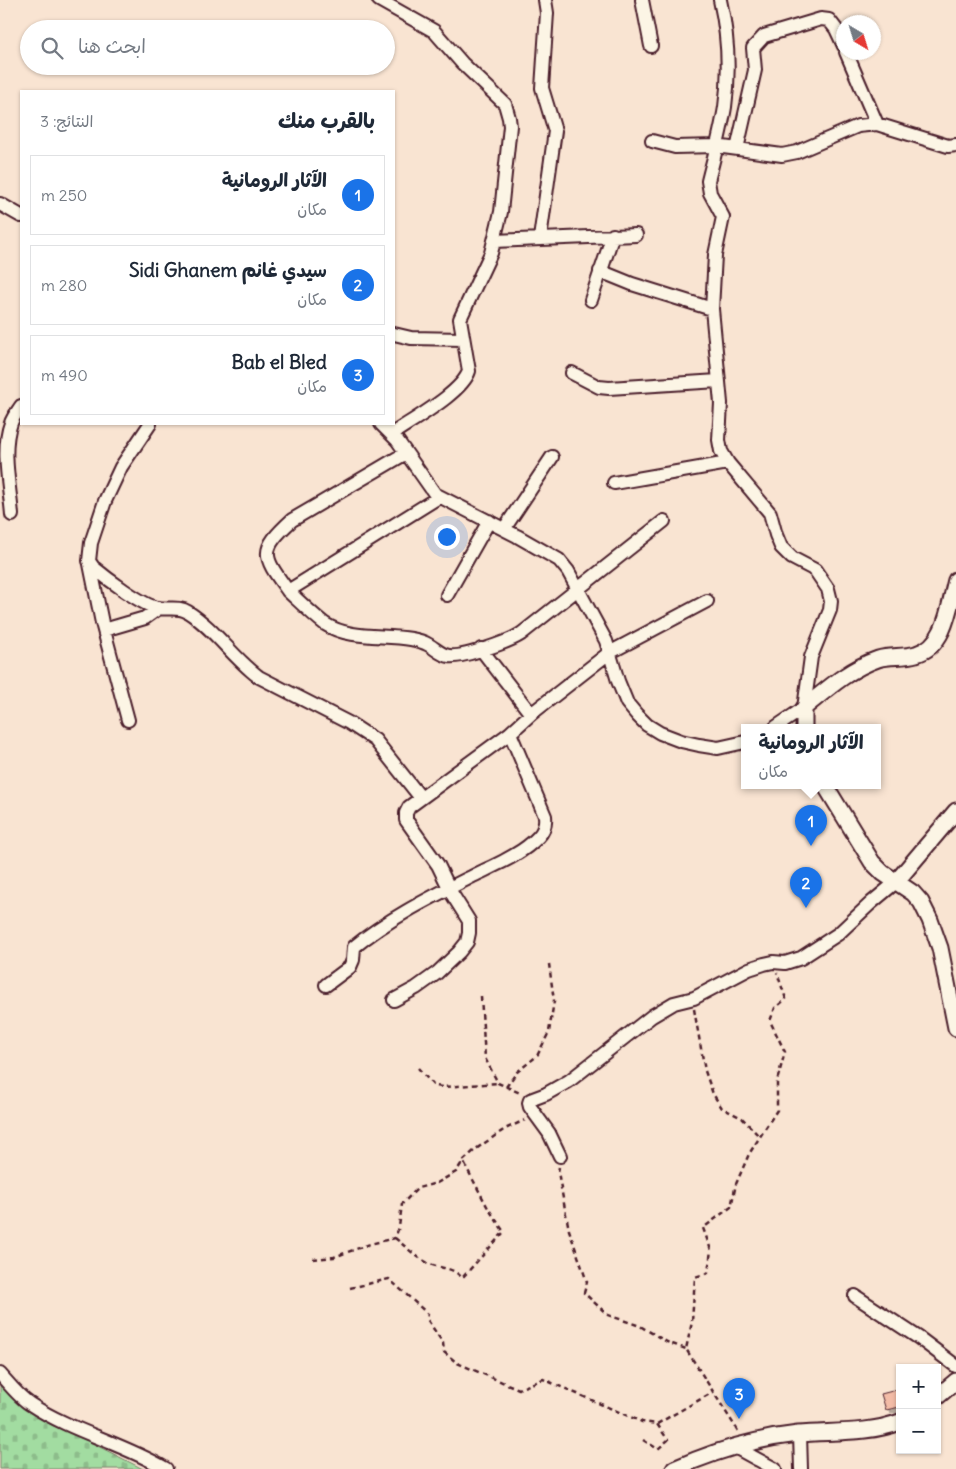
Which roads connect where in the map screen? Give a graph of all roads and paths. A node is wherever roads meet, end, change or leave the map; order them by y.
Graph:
1 (379, 0) edge
2 (545, 0) edge
3 (642, 0) edge
4 (720, 0) edge
5 (836, 29) edge
6 (651, 46) dead end
7 (849, 60) edge
8 (876, 124) junction
9 (652, 141) dead end
10 (956, 145) edge
11 (716, 146) junction
12 (737, 149) junction
13 (0, 204) edge
14 (20, 215) edge
15 (613, 235) junction
16 (636, 235) dead end
17 (540, 238) junction
18 (494, 241) junction
19 (600, 271) junction
20 (591, 300) dead end
21 (712, 308) junction
22 (395, 334) edge
23 (463, 339) junction
24 (572, 373) dead end
25 (718, 381) junction
26 (20, 408) edge
27 (149, 425) edge
28 (382, 425) edge
29 (392, 434) junction
30 (406, 453) junction
31 (552, 457) dead end
32 (728, 463) junction
33 (614, 483) dead end
34 (439, 497) junction
35 (12, 515) dead end
36 (489, 521) junction
37 (664, 521) dead end
38 (504, 529) junction
39 (89, 561) junction
40 (956, 580) edge
41 (579, 590) junction
42 (288, 591) junction
43 (447, 595) dead end
44 (707, 601) dead end
45 (159, 608) junction
46 (104, 630) junction
47 (481, 649) junction
48 (609, 653) junction
49 (804, 708) junction
50 (532, 714) junction
51 (128, 720) dead end
52 (780, 724) edge
53 (804, 724) edge
54 (510, 733) junction
55 (741, 743) edge
56 (827, 789) edge
57 (421, 798) junction
58 (956, 811) edge
59 (896, 882) junction
60 (449, 888) junction
61 (773, 962) junction
62 (549, 964) dead end
63 (326, 985) dead end
64 (481, 996) dead end
65 (692, 998) junction
66 (394, 1000) dead end
67 (956, 1028) edge
68 (418, 1068) dead end
69 (498, 1083) junction
70 (506, 1087) junction
71 (532, 1099) junction
72 (535, 1115) junction
73 (758, 1136) junction
74 (560, 1156) joint
75 (463, 1161) junction
76 (395, 1238) junction
77 (312, 1259) dead end
78 (350, 1288) dead end
79 (855, 1296) dead end
80 (686, 1349) junction
81 (956, 1366) edge
82 (0, 1374) edge
83 (956, 1381) edge
84 (713, 1392) junction
85 (941, 1394) edge
86 (896, 1423) edge
87 (657, 1424) junction
88 (800, 1434) junction
89 (643, 1440) dead end
90 (740, 1445) junction
91 (166, 1469) edge
92 (674, 1469) edge
93 (775, 1469) edge
94 (801, 1469) edge

1 - 18 street
2 - 17 street
3 - 6 street
4 - 11 street
5 - 12 street
7 - 8 street
8 - 10 street
8 - 12 street
9 - 11 street
11 - 12 street
11 - 21 street
13 - 14 street
15 - 16 street
15 - 17 street
15 - 19 street
17 - 18 street
18 - 23 street
19 - 20 street
19 - 21 street
21 - 25 street
22 - 23 street
23 - 29 street
24 - 25 street
25 - 32 street
26 - 35 street
27 - 39 street
28 - 29 street
29 - 30 street
30 - 34 street
30 - 42 street
31 - 38 street
32 - 33 street
32 - 49 street
34 - 36 street
34 - 42 street
36 - 38 street
36 - 43 street
37 - 41 street
38 - 41 street
39 - 45 street
39 - 46 street
40 - 49 main road
41 - 47 street
41 - 48 street
42 - 47 street
44 - 48 street
45 - 46 street
45 - 57 street
46 - 51 street
47 - 50 street
48 - 50 street
48 - 55 street
49 - 52 street
49 - 53 main road
50 - 54 street
54 - 57 street
54 - 60 street
56 - 59 main road
57 - 60 street
58 - 59 main road
59 - 61 street
59 - 67 main road
60 - 63 street
60 - 66 street
61 - 65 street
61 - 73 path
62 - 70 path
64 - 69 path
65 - 71 street
65 - 73 path
68 - 69 path
69 - 70 path
70 - 71 path
71 - 72 street
72 - 74 street
72 - 75 path
73 - 80 path
74 - 80 path
75 - 76 path
75 - 76 path
76 - 77 path
78 - 87 path
79 - 81 street
80 - 84 path
82 - 91 street
83 - 85 main road
84 - 87 path
84 - 90 path
86 - 88 main road
87 - 89 path
88 - 90 main road
88 - 94 street
90 - 92 main road
90 - 93 street

